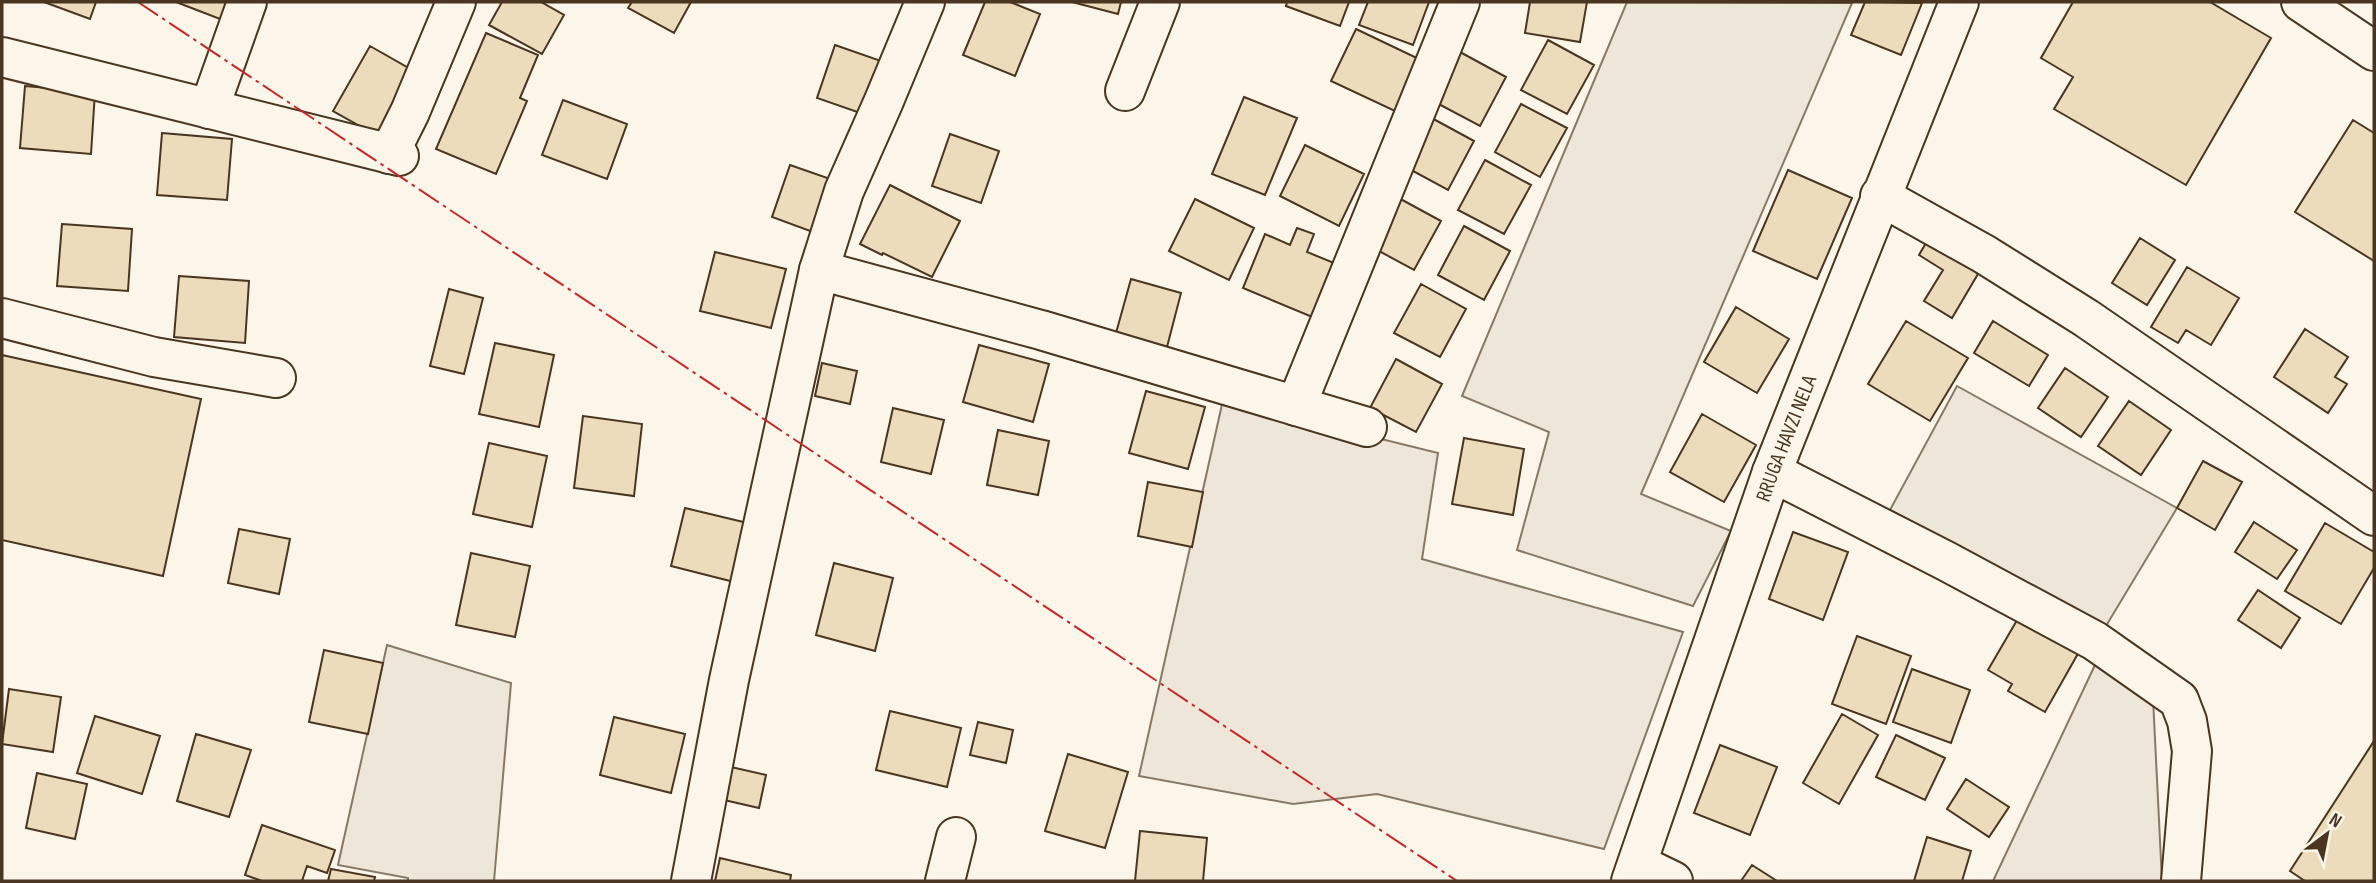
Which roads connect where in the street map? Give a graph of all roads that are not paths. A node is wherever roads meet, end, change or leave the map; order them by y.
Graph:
1 (247, 2) edge
2 (456, 2) edge
3 (925, 2) edge
4 (1160, 2) edge
5 (1460, 2) edge
6 (1959, 2) edge
7 (2301, 2) edge
8 (2374, 51) edge
9 (2, 57) edge
10 (1125, 92) dead end
11 (209, 109) junction
12 (1880, 196) junction
13 (819, 270) junction
14 (2, 318) edge
15 (276, 378) dead end
16 (1296, 406) junction
17 (1367, 427) dead end
18 (1772, 472) junction
19 (2374, 516) edge
20 (956, 837) dead end
21 (1635, 873) edge
22 (691, 881) edge
23 (945, 881) edge
24 (1673, 881) edge
25 (2181, 881) edge

1 - 11 street
2 - 11 street
3 - 13 street
4 - 10 street
5 - 16 street
6 - 12 street, RRUGA HAVZI NELA
7 - 8 street
9 - 11 street
12 - 18 street, RRUGA HAVZI NELA
12 - 19 street
13 - 16 street
13 - 22 street
14 - 15 street
16 - 17 street
18 - 21 street, RRUGA HAVZI NELA
18 - 25 street
20 - 23 street
21 - 24 street

